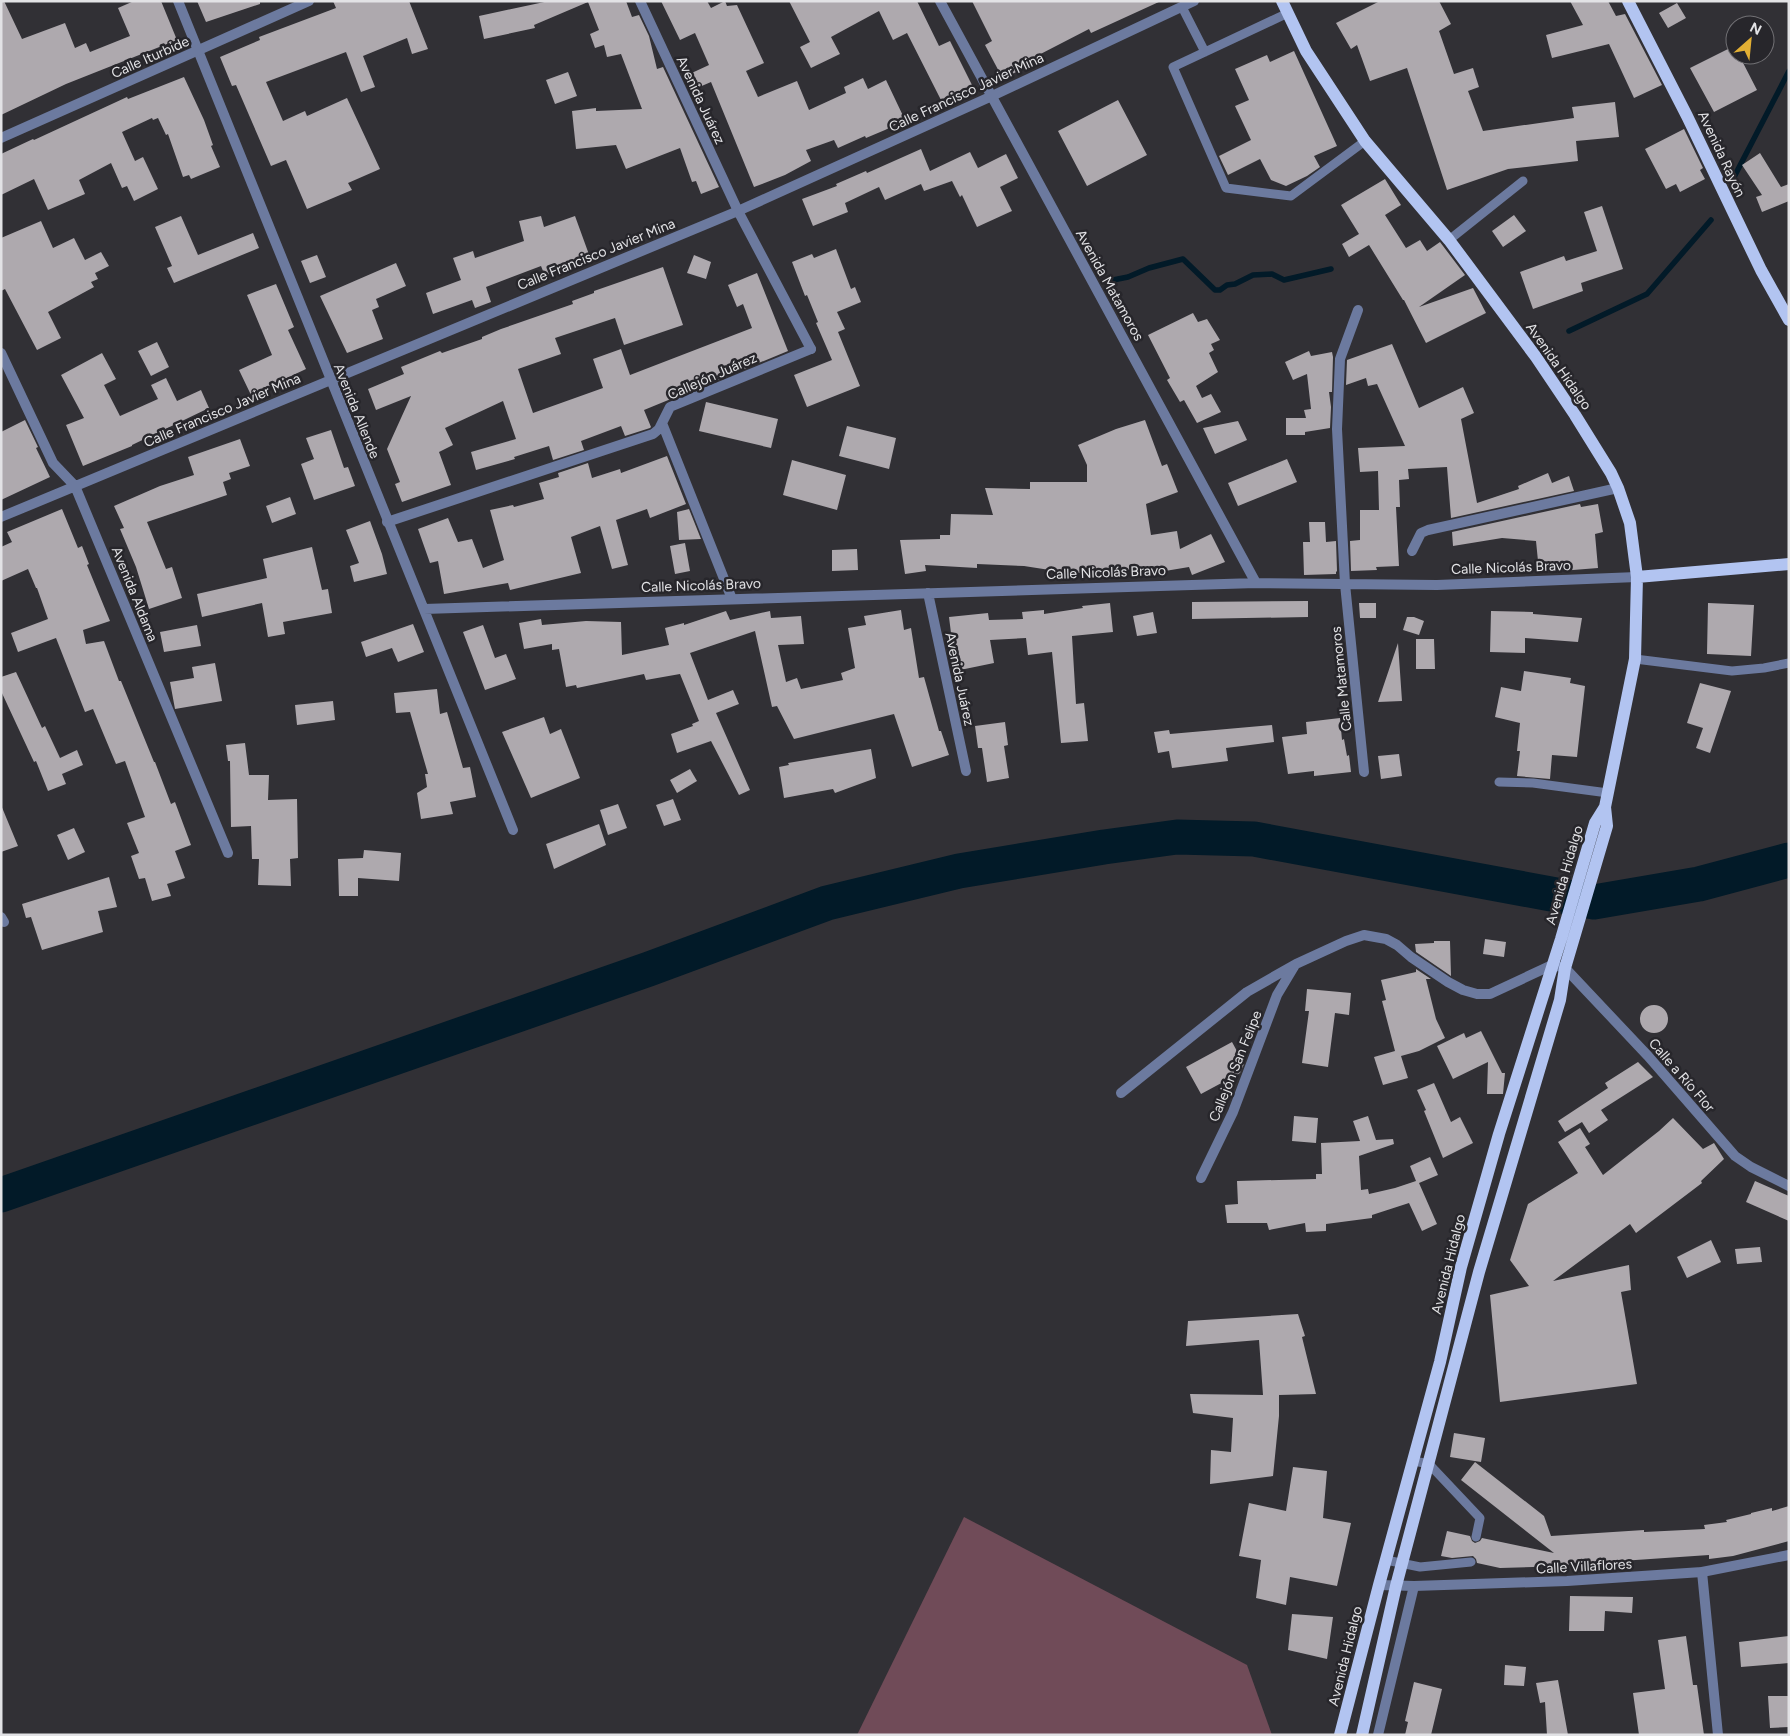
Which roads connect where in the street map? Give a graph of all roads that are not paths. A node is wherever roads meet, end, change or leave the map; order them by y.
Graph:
1 (178, 1) edge
2 (309, 1) edge
3 (640, 1) edge
4 (940, 1) edge
5 (1194, 1) edge
6 (1282, 1) edge
7 (1628, 1) edge
8 (1182, 7) junction
9 (1288, 13) junction
10 (197, 51) junction
11 (1205, 52) junction
12 (992, 96) junction
13 (1, 138) edge
14 (1365, 140) junction
15 (1523, 181) dead end
16 (738, 211) junction
17 (1449, 240) junction
18 (1358, 310) dead end
19 (1789, 320) edge
20 (1, 353) edge
21 (330, 379) junction
22 (662, 423) junction
23 (75, 486) junction
24 (1618, 488) junction
25 (1, 517) edge
26 (387, 522) junction
27 (1412, 551) dead end
28 (1789, 564) edge
29 (1637, 577) junction
30 (1256, 583) junction
31 (1344, 584) junction
32 (928, 593) junction
33 (732, 599) junction
34 (424, 609) junction
35 (1635, 659) junction
36 (1789, 663) edge
37 (966, 771) dead end
38 (1364, 772) dead end
39 (1499, 782) dead end
40 (1608, 793) junction
41 (513, 830) dead end
42 (228, 854) dead end
43 (1567, 941) junction
44 (1296, 964) junction
45 (1552, 965) junction
46 (1566, 968) junction
47 (1121, 1093) dead end
48 (1201, 1178) dead end
49 (1789, 1186) edge
50 (1414, 1461) junction
51 (1429, 1464) junction
52 (1476, 1537) dead end
53 (1789, 1555) edge
54 (1386, 1560) junction
55 (1471, 1562) dead end
56 (1402, 1564) junction
57 (1702, 1572) junction
58 (1379, 1585) junction
59 (1396, 1586) junction
60 (1414, 1586) junction
61 (1340, 1735) edge
62 (1362, 1735) edge
63 (1378, 1735) edge
64 (1718, 1735) edge

1 - 10 street, Avenida Allende
2 - 10 street, Calle Iturbide
3 - 16 street, Avenida Juárez
4 - 12 street, Avenida Matamoros
5 - 8 street, Calle Francisco Javier Mina
6 - 9 main road, Avenida Hidalgo
7 - 19 main road, Avenida Rayón
8 - 11 lane
8 - 12 street, Calle Francisco Javier Mina
9 - 11 lane
9 - 14 main road, Avenida Hidalgo
10 - 13 street, Calle Iturbide
10 - 21 street, Avenida Allende
11 - 14 lane
12 - 16 street, Calle Francisco Javier Mina
12 - 30 street, Avenida Matamoros
14 - 17 main road, Avenida Hidalgo
15 - 17 lane
16 - 21 street, Calle Francisco Javier Mina
16 - 22 street, Callejón Juárez
17 - 24 main road, Avenida Hidalgo
18 - 31 street, Calle Matamoros
20 - 23 street, Avenida Aldama
21 - 23 street, Calle Francisco Javier Mina
21 - 26 street, Avenida Allende
22 - 26 street, Callejón Juárez
22 - 33 street
23 - 25 street, Calle Francisco Javier Mina
23 - 42 street, Avenida Aldama
24 - 27 street
24 - 29 main road, Avenida Hidalgo
26 - 34 street, Avenida Allende
28 - 29 main road, Calle Nicolás Bravo
29 - 31 street, Calle Nicolás Bravo
29 - 35 main road, Avenida Hidalgo
30 - 31 street, Calle Nicolás Bravo
30 - 32 street, Calle Nicolás Bravo
31 - 38 street, Calle Matamoros
32 - 33 street, Calle Nicolás Bravo
32 - 37 street, Avenida Juárez
33 - 34 street, Calle Nicolás Bravo
34 - 41 street, Avenida Allende
35 - 36 lane
35 - 40 main road, Avenida Hidalgo
39 - 40 lane
40 - 43 main road, Avenida Hidalgo
43 - 45 main road, Avenida Hidalgo
43 - 46 main road, Avenida Hidalgo
44 - 45 street
44 - 47 street
44 - 48 street, Callejón San Felipe
45 - 46 street
45 - 50 main road, Avenida Hidalgo
46 - 49 street, Calle a Río Flor
46 - 51 main road, Avenida Hidalgo
50 - 51 lane
50 - 54 main road, Avenida Hidalgo
51 - 52 lane
51 - 56 main road, Avenida Hidalgo
53 - 57 street, Calle Villaflores
54 - 56 lane
54 - 58 main road, Avenida Hidalgo
55 - 56 lane
56 - 59 main road, Avenida Hidalgo
57 - 60 street, Calle Villaflores
57 - 64 street
58 - 59 street, Calle Villaflores
58 - 61 main road, Avenida Hidalgo
59 - 60 street, Calle Villaflores
59 - 62 main road, Avenida Hidalgo
60 - 63 street

